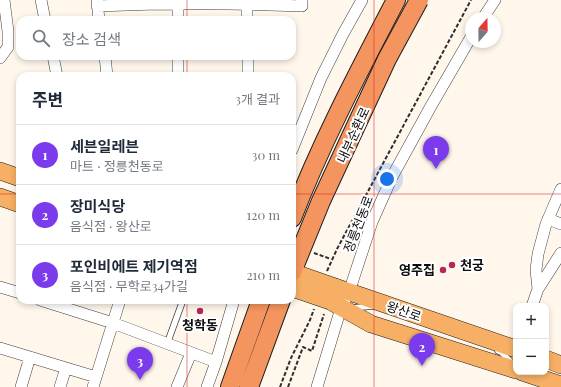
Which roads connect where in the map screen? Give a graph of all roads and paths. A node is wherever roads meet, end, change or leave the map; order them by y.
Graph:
1 (4, 0) edge
2 (41, 0) edge
3 (302, 0) edge
4 (362, 0) edge
5 (396, 0) edge
6 (419, 0) edge
7 (471, 0) edge
8 (495, 0) edge
9 (178, 2) edge
10 (247, 2) edge
11 (97, 3) edge
12 (487, 12) edge
13 (44, 16) edge
14 (99, 16) edge
15 (178, 16) edge
16 (247, 16) edge
17 (465, 47) edge
18 (0, 58) edge
19 (54, 60) edge
20 (105, 60) edge
21 (178, 60) edge
22 (248, 60) edge
23 (56, 72) edge
24 (106, 72) edge
25 (178, 72) edge
26 (248, 72) edge
27 (296, 140) edge
28 (0, 171) edge
29 (16, 177) edge
30 (561, 189) edge
31 (0, 197) edge
32 (16, 203) edge
33 (296, 209) edge
34 (548, 219) junction
35 (561, 224) edge
36 (561, 253) edge
37 (296, 262) edge
38 (326, 272) dead end
39 (296, 275) edge
40 (0, 287) edge
41 (296, 289) edge
42 (538, 289) junction
43 (16, 293) edge
44 (332, 301) junction
45 (533, 303) edge
46 (53, 304) edge
47 (119, 304) edge
48 (182, 304) edge
49 (233, 304) edge
50 (259, 304) edge
51 (280, 304) edge
52 (113, 323) junction
53 (450, 333) dead end
54 (167, 344) junction
55 (0, 348) edge
56 (508, 349) edge
57 (191, 353) junction
58 (30, 357) junction
59 (549, 361) edge
60 (216, 362) junction
61 (513, 363) edge
62 (561, 365) edge
63 (66, 368) junction
64 (513, 369) edge
65 (561, 371) edge
66 (540, 377) edge
67 (94, 382) edge
68 (561, 385) edge
69 (21, 387) edge
70 (60, 387) edge
71 (177, 387) edge
72 (207, 387) edge
73 (230, 387) edge
74 (249, 387) edge
75 (280, 387) edge
76 (288, 387) edge
77 (317, 387) edge

1 - 18 street
2 - 13 street
3 - 10 street
4 - 27 street
5 - 33 highway, 내부순환로
6 - 37 highway, 내부순환로, bridge
7 - 38 path
8 - 12 street
9 - 10 street
9 - 11 street
9 - 15 street
10 - 16 street
11 - 14 street
17 - 44 street, 정릉천동로
19 - 23 street
20 - 24 street
21 - 25 street
22 - 26 street
28 - 29 main road
30 - 34 street
31 - 32 main road
34 - 35 street
34 - 42 street
36 - 42 street
39 - 44 main road, 왕산로, bridge
40 - 43 street
41 - 44 main road, 왕산로, bridge
42 - 45 street
44 - 53 lane, 왕산로
44 - 56 main road, 왕산로
44 - 64 main road, 왕산로
44 - 75 path
44 - 76 path
44 - 77 street, 정릉천동로
46 - 52 street
47 - 52 street
48 - 54 lane
49 - 60 street
50 - 73 highway
51 - 74 highway
52 - 54 street
52 - 67 street
54 - 57 street
55 - 58 street
56 - 61 lane, 왕산로
57 - 60 street
57 - 71 street
58 - 63 street
58 - 69 street
59 - 62 main road
60 - 72 street
63 - 67 street
63 - 70 street
65 - 66 lane
66 - 68 main road

